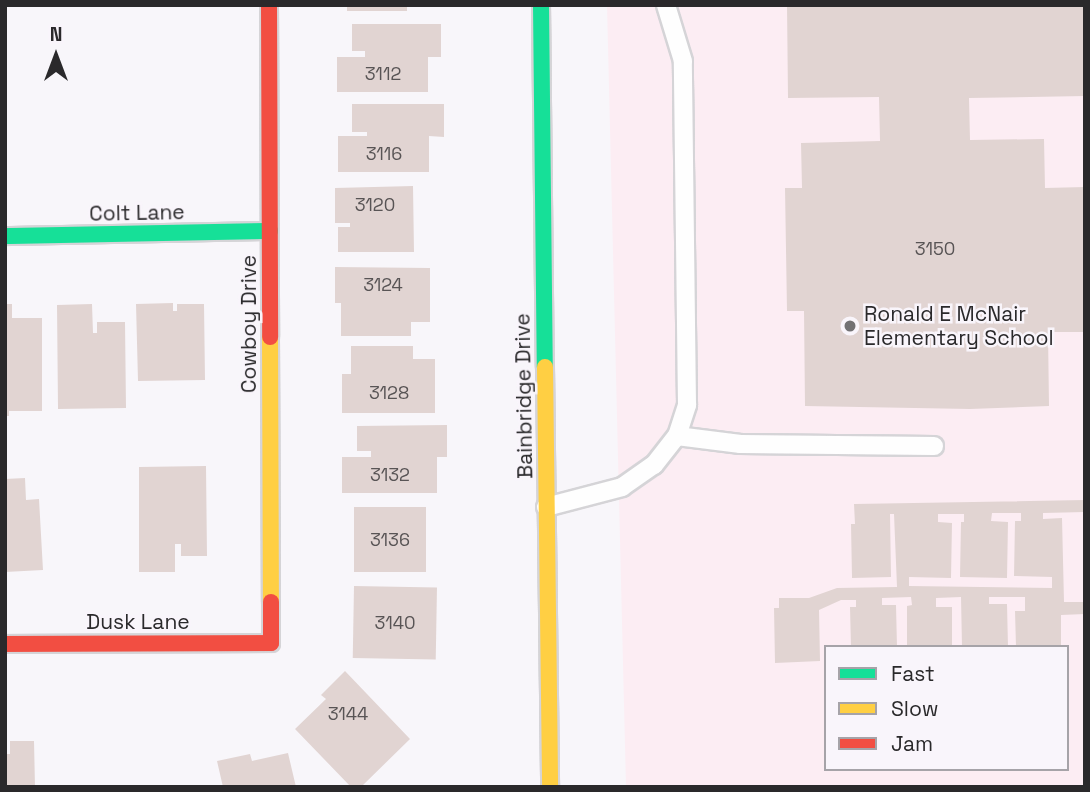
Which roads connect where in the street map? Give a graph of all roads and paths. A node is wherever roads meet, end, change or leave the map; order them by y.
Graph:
1 (269, 5) edge
2 (541, 5) edge
3 (666, 5) edge
4 (270, 231) junction
5 (5, 236) edge
6 (677, 436) junction
7 (934, 446) dead end
8 (546, 507) junction
9 (271, 643) joint
10 (5, 644) edge
11 (550, 787) edge

1 - 4 street, Cowboy Drive
2 - 8 street, Bainbridge Drive
3 - 6 lane
4 - 5 street, Colt Lane
4 - 9 street, Cowboy Drive
6 - 7 lane
6 - 8 lane
8 - 11 street, Bainbridge Drive
9 - 10 street, Dusk Lane

